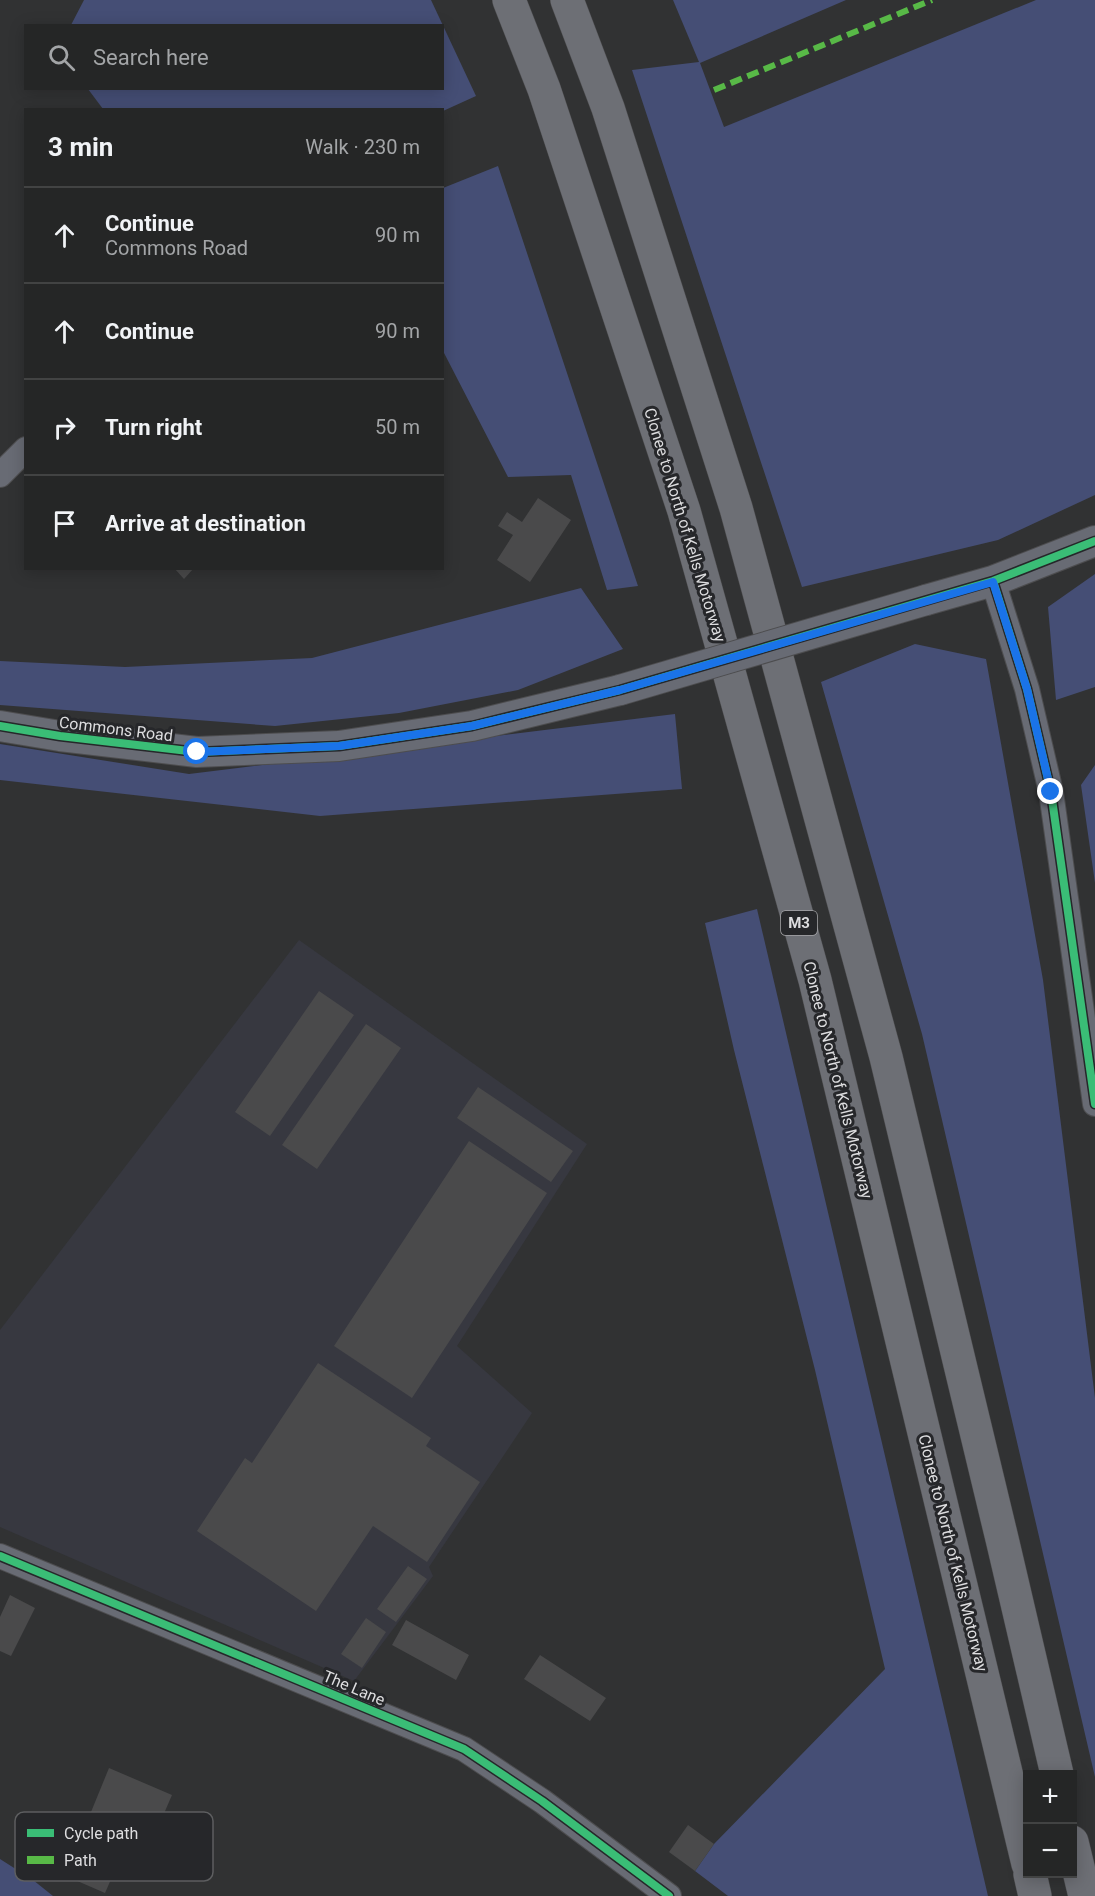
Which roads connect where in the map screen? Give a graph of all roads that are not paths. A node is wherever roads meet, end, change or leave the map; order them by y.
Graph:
1 (509, 0) edge
2 (567, 0) edge
3 (24, 451) edge
4 (0, 475) edge
5 (1095, 541) edge
6 (993, 582) junction
7 (0, 726) edge
8 (1095, 1104) edge
9 (0, 1556) edge
10 (1056, 1770) edge
11 (1023, 1843) edge
12 (1077, 1863) edge
13 (1031, 1878) edge
14 (669, 1896) edge
15 (1035, 1896) edge
16 (1085, 1896) edge

1 - 11 highway, Clonee to North of Kells Motorway / M3
2 - 10 highway
3 - 4 street
5 - 6 street, Commons Road
6 - 7 street, Commons Road, bridge
6 - 8 street
9 - 14 street, The Lane
12 - 16 highway
13 - 15 highway

